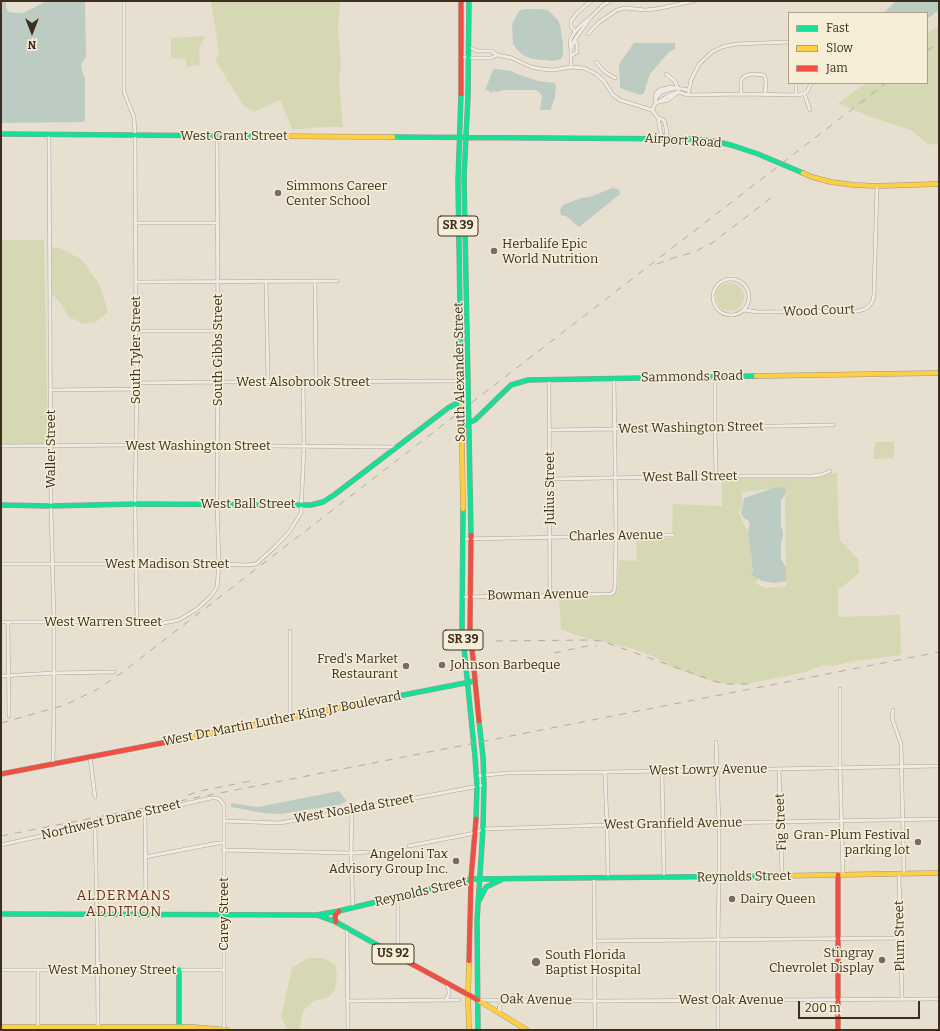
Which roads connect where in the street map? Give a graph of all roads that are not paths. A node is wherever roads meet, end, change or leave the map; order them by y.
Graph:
1 (124, 1) edge
2 (461, 1) edge
3 (468, 1) edge
4 (591, 1) edge
5 (610, 1) edge
6 (694, 1) edge
7 (590, 18) junction
8 (575, 32) junction
9 (588, 34) dead end
10 (575, 39) junction
11 (788, 42) edge
12 (469, 46) junction
13 (571, 48) junction
14 (497, 54) junction
15 (571, 56) junction
16 (461, 57) junction
17 (469, 57) junction
18 (596, 62) dead end
19 (571, 67) junction
20 (606, 72) junction
21 (666, 74) dead end
22 (600, 78) junction
23 (615, 78) dead end
24 (796, 84) edge
25 (811, 84) edge
26 (677, 89) junction
27 (689, 90) junction
28 (804, 93) junction
29 (741, 94) junction
30 (765, 94) junction
31 (688, 95) junction
32 (796, 95) junction
33 (655, 102) junction
34 (652, 110) junction
35 (810, 110) dead end
36 (658, 118) junction
37 (1, 134) edge
38 (49, 134) junction
39 (135, 135) junction
40 (217, 136) junction
41 (460, 138) junction
42 (467, 138) junction
43 (663, 138) junction
44 (939, 184) edge
45 (877, 186) junction
46 (458, 200) junction
47 (465, 200) junction
48 (136, 223) junction
49 (217, 223) junction
50 (466, 263) junction
51 (458, 264) junction
52 (217, 281) junction
53 (266, 281) junction
54 (315, 281) junction
55 (337, 281) dead end
56 (136, 282) junction
57 (744, 310) junction
58 (459, 317) junction
59 (466, 317) junction
60 (136, 331) junction
61 (218, 331) junction
62 (939, 373) edge
63 (715, 377) junction
64 (614, 379) junction
65 (549, 380) junction
66 (461, 381) junction
67 (468, 381) junction
68 (218, 382) junction
69 (268, 382) junction
70 (303, 382) junction
71 (316, 382) junction
72 (137, 383) junction
73 (137, 389) junction
74 (50, 390) junction
75 (461, 401) junction
76 (469, 423) junction
77 (833, 425) dead end
78 (461, 426) junction
79 (715, 428) junction
80 (615, 429) junction
81 (549, 430) junction
82 (136, 445) junction
83 (1, 446) edge
84 (51, 446) junction
85 (218, 446) junction
86 (304, 446) junction
87 (396, 447) junction
88 (830, 471) dead end
89 (716, 476) junction
90 (615, 478) junction
91 (550, 479) junction
92 (135, 504) junction
93 (217, 504) junction
94 (301, 504) junction
95 (1, 505) edge
96 (51, 506) junction
97 (673, 535) dead end
98 (616, 536) junction
99 (550, 537) junction
100 (463, 538) junction
101 (470, 538) junction
102 (1, 564) edge
103 (53, 564) junction
104 (137, 564) junction
105 (219, 564) junction
106 (550, 596) junction
107 (462, 597) junction
108 (470, 597) junction
109 (1, 622) edge
110 (8, 622) junction
111 (54, 622) junction
112 (137, 622) junction
113 (290, 631) dead end
114 (114, 672) dead end
115 (54, 673) junction
116 (9, 675) junction
117 (1, 676) edge
118 (475, 681) junction
119 (468, 682) junction
120 (840, 689) dead end
121 (894, 710) dead end
122 (9, 716) dead end
123 (290, 718) junction
124 (716, 742) dead end
125 (90, 757) junction
126 (52, 764) junction
127 (939, 766) edge
128 (840, 767) junction
129 (901, 767) junction
130 (779, 769) junction
131 (662, 770) junction
132 (717, 770) junction
133 (605, 772) junction
134 (1, 774) edge
135 (484, 775) junction
136 (476, 776) junction
137 (484, 784) junction
138 (477, 786) junction
139 (95, 797) dead end
140 (220, 800) joint
141 (352, 810) junction
142 (145, 813) junction
143 (902, 820) junction
144 (939, 820) edge
145 (224, 821) junction
146 (841, 821) junction
147 (781, 822) junction
148 (95, 824) junction
149 (719, 824) junction
150 (608, 825) junction
151 (663, 825) junction
152 (483, 829) junction
153 (475, 834) junction
154 (223, 843) junction
155 (1, 845) edge
156 (409, 846) dead end
157 (223, 850) junction
158 (368, 852) dead end
159 (351, 853) junction
160 (146, 858) junction
161 (939, 873) edge
162 (901, 874) junction
163 (841, 875) junction
164 (782, 876) junction
165 (719, 877) junction
166 (594, 878) junction
167 (608, 878) junction
168 (664, 878) junction
169 (479, 879) junction
170 (503, 879) junction
171 (471, 880) junction
172 (398, 897) junction
173 (478, 906) junction
174 (353, 908) junction
175 (339, 912) junction
176 (1, 914) edge
177 (97, 915) junction
178 (146, 915) junction
179 (224, 915) junction
180 (317, 915) junction
181 (336, 922) junction
182 (347, 928) junction
183 (838, 938) junction
184 (901, 938) junction
185 (718, 939) junction
186 (594, 941) junction
187 (398, 957) junction
188 (1, 970) edge
189 (38, 970) junction
190 (98, 970) junction
191 (179, 970) junction
192 (224, 970) junction
193 (447, 984) junction
194 (468, 996) junction
195 (902, 999) junction
196 (939, 999) edge
197 (446, 1000) junction
198 (459, 1000) dead end
199 (477, 1000) junction
200 (505, 1000) junction
201 (718, 1000) junction
202 (838, 1000) junction
203 (348, 1001) junction
204 (595, 1001) junction
205 (500, 1014) junction
206 (1, 1026) edge
207 (98, 1027) junction
208 (38, 1028) edge
209 (80, 1028) edge
210 (179, 1028) edge
211 (224, 1030) edge
212 (227, 1030) edge
213 (348, 1030) edge
214 (469, 1030) edge
215 (478, 1030) edge
216 (527, 1030) edge
217 (595, 1030) edge
218 (718, 1030) edge
219 (838, 1030) edge

1 - 39 street, South Tyler Street
2 - 16 main road, South Alexander Street / SR 39
3 - 12 main road, South Alexander Street / SR 39
4 - 8 street
5 - 7 street
6 - 9 street
7 - 8 street
7 - 10 street
8 - 13 street
10 - 13 street
10 - 15 street
11 - 27 street
12 - 14 street
12 - 17 main road, South Alexander Street / SR 39
13 - 15 street
14 - 17 street
14 - 19 street
15 - 19 street
16 - 17 street
16 - 41 main road, South Alexander Street / SR 39
17 - 42 main road, South Alexander Street / SR 39
18 - 20 street
19 - 22 street
20 - 22 street
20 - 23 street
21 - 26 street
22 - 34 street
24 - 32 street
25 - 28 street
26 - 27 street
26 - 33 street
27 - 31 street
28 - 32 street
28 - 35 street
29 - 30 street
29 - 30 street
29 - 31 street
30 - 32 street
31 - 33 street
33 - 34 street
34 - 36 street
36 - 43 street
36 - 43 street
37 - 38 main road, West Grant Street
38 - 39 main road, West Grant Street
38 - 74 street, Waller Street
39 - 40 main road, West Grant Street
39 - 48 street, South Tyler Street
40 - 41 main road, West Grant Street
40 - 49 street, South Gibbs Street
41 - 42 main road, West Grant Street
41 - 46 main road, South Alexander Street / SR 39
42 - 43 main road, Airport Road
42 - 47 main road, South Alexander Street / SR 39
43 - 45 main road, Airport Road
44 - 45 main road, Airport Road
45 - 57 street, Wood Court
46 - 47 main road
46 - 51 main road, South Alexander Street / SR 39
47 - 50 main road, South Alexander Street / SR 39
48 - 49 street
48 - 56 street, South Tyler Street
49 - 52 street, South Gibbs Street
50 - 51 main road
50 - 59 main road, South Alexander Street / SR 39
51 - 58 main road, South Alexander Street / SR 39
52 - 53 street
52 - 56 street
52 - 61 street, South Gibbs Street
53 - 54 street
53 - 69 street
54 - 55 street
54 - 71 street
56 - 60 street, South Tyler Street
57 - 57 street, Wood Court
58 - 59 main road
58 - 66 main road, South Alexander Street / SR 39
59 - 67 main road, South Alexander Street / SR 39
60 - 61 street
60 - 72 street, South Tyler Street
61 - 68 street, South Gibbs Street
62 - 63 main road, Sammonds Road
63 - 64 main road, Sammonds Road
63 - 79 street
64 - 65 main road, Sammonds Road
64 - 80 street
65 - 76 main road, Sammonds Road
65 - 81 street, Julius Street
66 - 67 street, West Alsobrook Street
66 - 71 street, West Alsobrook Street
66 - 75 main road, South Alexander Street / SR 39
67 - 76 main road, South Alexander Street / SR 39
68 - 69 street, West Alsobrook Street
68 - 72 street, West Alsobrook Street
68 - 85 street, South Gibbs Street
69 - 70 street, West Alsobrook Street
70 - 71 street, West Alsobrook Street
70 - 86 street, West Madison Street
72 - 73 street, South Tyler Street
73 - 74 street
73 - 82 street, South Tyler Street
74 - 84 street, Waller Street
75 - 78 main road, South Alexander Street / SR 39
75 - 87 main road, West Ball Street
76 - 78 main road, Sammonds Road
76 - 101 main road, South Alexander Street / SR 39
77 - 79 street, West Washington Street
78 - 100 main road, South Alexander Street / SR 39
79 - 80 street, West Washington Street
79 - 89 street
80 - 81 street, West Washington Street
80 - 90 street
81 - 91 street, Julius Street
82 - 84 street, West Washington Street
82 - 85 street, West Washington Street
82 - 92 street, South Tyler Street
83 - 84 street, West Washington Street
84 - 96 street, Waller Street
85 - 86 street, West Washington Street
85 - 93 street, South Gibbs Street
86 - 87 street, West Washington Street
86 - 94 street, West Madison Street
87 - 94 main road, West Ball Street
88 - 89 street, West Ball Street
89 - 90 street, West Ball Street
90 - 91 street, West Ball Street
90 - 98 street
91 - 99 street, Julius Street
92 - 93 main road, West Ball Street
92 - 96 main road, West Ball Street
92 - 104 street, South Tyler Street
93 - 94 main road, West Ball Street
93 - 105 street, South Gibbs Street
94 - 105 street, West Madison Street
95 - 96 main road, West Ball Street
96 - 103 street, Waller Street
97 - 98 street, Charles Avenue
98 - 99 street, Charles Avenue
98 - 106 street, Bowman Avenue
99 - 101 street, Charles Avenue
99 - 106 street, Julius Street
100 - 101 street, Charles Avenue
100 - 107 main road, South Alexander Street / SR 39
101 - 108 main road, South Alexander Street / SR 39
102 - 103 street, West Madison Street
103 - 104 street, West Madison Street
103 - 111 street, Waller Street
104 - 105 street, West Madison Street
104 - 112 street, South Tyler Street
105 - 112 street, West Warren Street
106 - 108 street, Bowman Avenue
107 - 108 street, Bowman Avenue
107 - 119 main road, South Alexander Street / SR 39
108 - 118 main road, South Alexander Street / SR 39
109 - 110 street, West Warren Street
110 - 111 street, West Warren Street
110 - 116 street
111 - 112 street, West Warren Street
111 - 115 street, Waller Street
113 - 123 street
114 - 115 street
115 - 116 street
115 - 126 street, Waller Street
116 - 117 street
116 - 122 street
118 - 119 main road, West Dr Martin Luther King Jr Boulevard
118 - 135 main road, South Alexander Street / SR 39
119 - 123 main road, West Dr Martin Luther King Jr Boulevard
119 - 136 main road, South Alexander Street / SR 39
120 - 128 street
121 - 129 street
123 - 125 main road, West Dr Martin Luther King Jr Boulevard
124 - 132 street
125 - 126 main road, West Dr Martin Luther King Jr Boulevard
125 - 139 street
126 - 134 main road, West Dr Martin Luther King Jr Boulevard
127 - 129 street, West Lowry Avenue
128 - 129 street, West Lowry Avenue
128 - 130 street, West Lowry Avenue
128 - 146 street
129 - 143 street, Plum Street
130 - 132 street, West Lowry Avenue
130 - 147 street, Fig Street
131 - 132 street, West Lowry Avenue
131 - 133 street, West Lowry Avenue
131 - 151 street
132 - 149 street
133 - 135 street, West Lowry Avenue
133 - 150 street
135 - 136 street, West Lowry Avenue
135 - 137 main road, SR 39
136 - 138 main road, SR 39
137 - 138 street, West Nosleda Street
137 - 152 main road, SR 39
138 - 141 street, West Nosleda Street
138 - 153 main road, SR 39
140 - 142 street, Northwest Drane Street
140 - 145 street, Carey Street
141 - 145 street, West Nosleda Street
141 - 159 street
142 - 148 street, Northwest Drane Street
142 - 160 street
143 - 144 street, West Granfield Avenue
143 - 146 street, West Granfield Avenue
143 - 162 street, Plum Street
145 - 154 street, Carey Street
146 - 147 street, West Granfield Avenue
146 - 163 street
147 - 149 street, West Granfield Avenue
147 - 164 street, Fig Street
148 - 155 street, Northwest Drane Street
148 - 177 street
149 - 151 street, West Granfield Avenue
149 - 165 street
150 - 151 street, West Granfield Avenue
150 - 152 street, West Granfield Avenue
150 - 167 street
151 - 168 street
152 - 153 street
152 - 169 main road, SR 39
153 - 156 street
153 - 171 main road, SR 39
154 - 157 street, Carey Street
154 - 160 street
157 - 159 street
157 - 179 street, Carey Street
158 - 159 street
159 - 174 street
160 - 178 street
161 - 162 main road, Reynolds Street
162 - 163 main road, Reynolds Street
162 - 184 street, Plum Street
163 - 164 main road, Reynolds Street
163 - 183 main road
164 - 165 main road, Reynolds Street
165 - 168 main road, Reynolds Street
165 - 185 street
166 - 167 main road, Reynolds Street
166 - 170 main road, Reynolds Street
166 - 186 street
167 - 168 main road, Reynolds Street
169 - 170 main road, Reynolds Street
169 - 171 main road, Reynolds Street
169 - 173 main road, SR 39
170 - 173 main road
171 - 172 main road, Reynolds Street
171 - 194 main road, SR 39
172 - 174 main road, Reynolds Street
172 - 187 street
173 - 199 main road, SR 39
174 - 175 main road, Reynolds Street
175 - 180 main road, Reynolds Street
175 - 181 main road
176 - 177 main road, Reynolds Street / US 92
177 - 178 main road, Reynolds Street / US 92
177 - 190 street
178 - 179 main road, Reynolds Street / US 92
179 - 180 main road, Reynolds Street / US 92
179 - 192 street, Carey Street
180 - 181 main road, US 92
181 - 182 main road, US 92
182 - 187 main road, US 92
182 - 203 street
183 - 184 street
183 - 185 street
183 - 202 main road
184 - 195 street, Plum Street
185 - 186 street
185 - 201 street
186 - 204 street
187 - 193 main road, US 92
188 - 189 street, West Mahoney Street
189 - 190 street, West Mahoney Street
189 - 208 street
190 - 191 street, West Mahoney Street
190 - 207 street
191 - 192 street, West Mahoney Street
191 - 210 main road
192 - 211 street, Carey Street
193 - 194 main road, US 92
193 - 197 street
194 - 199 main road
194 - 214 main road, SR 39
195 - 196 street, West Oak Avenue
195 - 202 street, West Oak Avenue
197 - 198 street
197 - 203 street
199 - 200 street, Oak Avenue
199 - 205 main road
199 - 215 main road, SR 39
200 - 204 street, Oak Avenue
200 - 205 street
201 - 202 street, West Oak Avenue
201 - 204 street, West Oak Avenue
201 - 218 street
202 - 219 main road
203 - 213 street
204 - 217 street
205 - 216 main road
206 - 208 main road
207 - 209 main road
207 - 210 main road
208 - 209 main road
210 - 211 main road
211 - 212 main road

